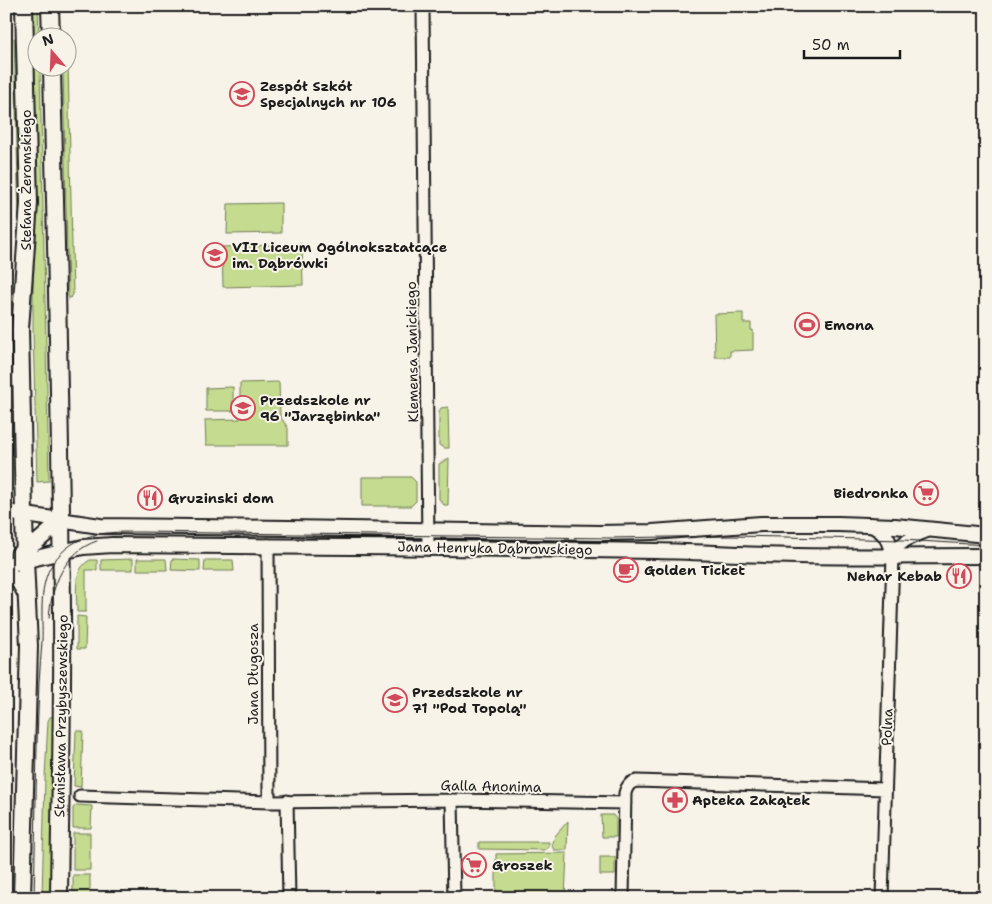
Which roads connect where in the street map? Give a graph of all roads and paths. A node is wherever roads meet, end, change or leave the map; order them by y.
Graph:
1 (24, 6) edge
2 (50, 6) edge
3 (423, 6) edge
4 (51, 28) edge
5 (52, 78) edge
6 (6, 512) edge
7 (24, 515) junction
8 (870, 525) junction
9 (61, 528) junction
10 (933, 529) junction
11 (428, 531) junction
12 (986, 535) edge
13 (268, 545) junction
14 (25, 548) junction
15 (428, 548) junction
16 (62, 552) junction
17 (893, 556) junction
18 (986, 556) edge
19 (6, 560) edge
20 (6, 564) edge
21 (6, 571) edge
22 (26, 595) junction
23 (885, 789) junction
24 (80, 796) dead end
25 (452, 800) junction
26 (287, 801) junction
27 (269, 802) junction
28 (625, 803) junction
29 (22, 898) edge
30 (59, 898) edge
31 (289, 898) edge
32 (454, 898) edge
33 (623, 898) edge
34 (882, 898) edge

1 - 7 main road, Stefana Żeromskiego
2 - 4 main road
3 - 11 street, Klemensa Janickiego
5 - 9 main road, Stefana Żeromskiego
6 - 7 street, Jana Henryka Dąbrowskiego
7 - 9 street, Jana Henryka Dąbrowskiego
7 - 14 main road, Stefana Żeromskiego
8 - 10 street, Jana Henryka Dąbrowskiego
8 - 11 street, Jana Henryka Dąbrowskiego
8 - 17 street, Polna
9 - 11 street, Jana Henryka Dąbrowskiego
9 - 14 street, Jana Henryka Dąbrowskiego
9 - 16 main road, Stanisława Przybyszewskiego
10 - 12 street, Jana Henryka Dąbrowskiego
10 - 17 street
11 - 15 street, Klemensa Janickiego
13 - 15 street, Jana Henryka Dąbrowskiego
13 - 16 street, Jana Henryka Dąbrowskiego
13 - 27 street, Jana Długosza
14 - 16 street, Jana Henryka Dąbrowskiego
14 - 19 street, Jana Henryka Dąbrowskiego
14 - 20 street, Jana Henryka Dąbrowskiego
14 - 22 main road
15 - 17 street, Jana Henryka Dąbrowskiego
16 - 30 main road, Stanisława Przybyszewskiego
17 - 18 street, Jana Henryka Dąbrowskiego
17 - 23 street, Polna
21 - 22 street
22 - 29 main road
23 - 28 street
23 - 34 street, Polna
24 - 27 street, Galla Anonima
25 - 26 street, Galla Anonima
25 - 28 street, Galla Anonima
25 - 32 street
26 - 27 street, Galla Anonima
26 - 31 street
28 - 33 street

